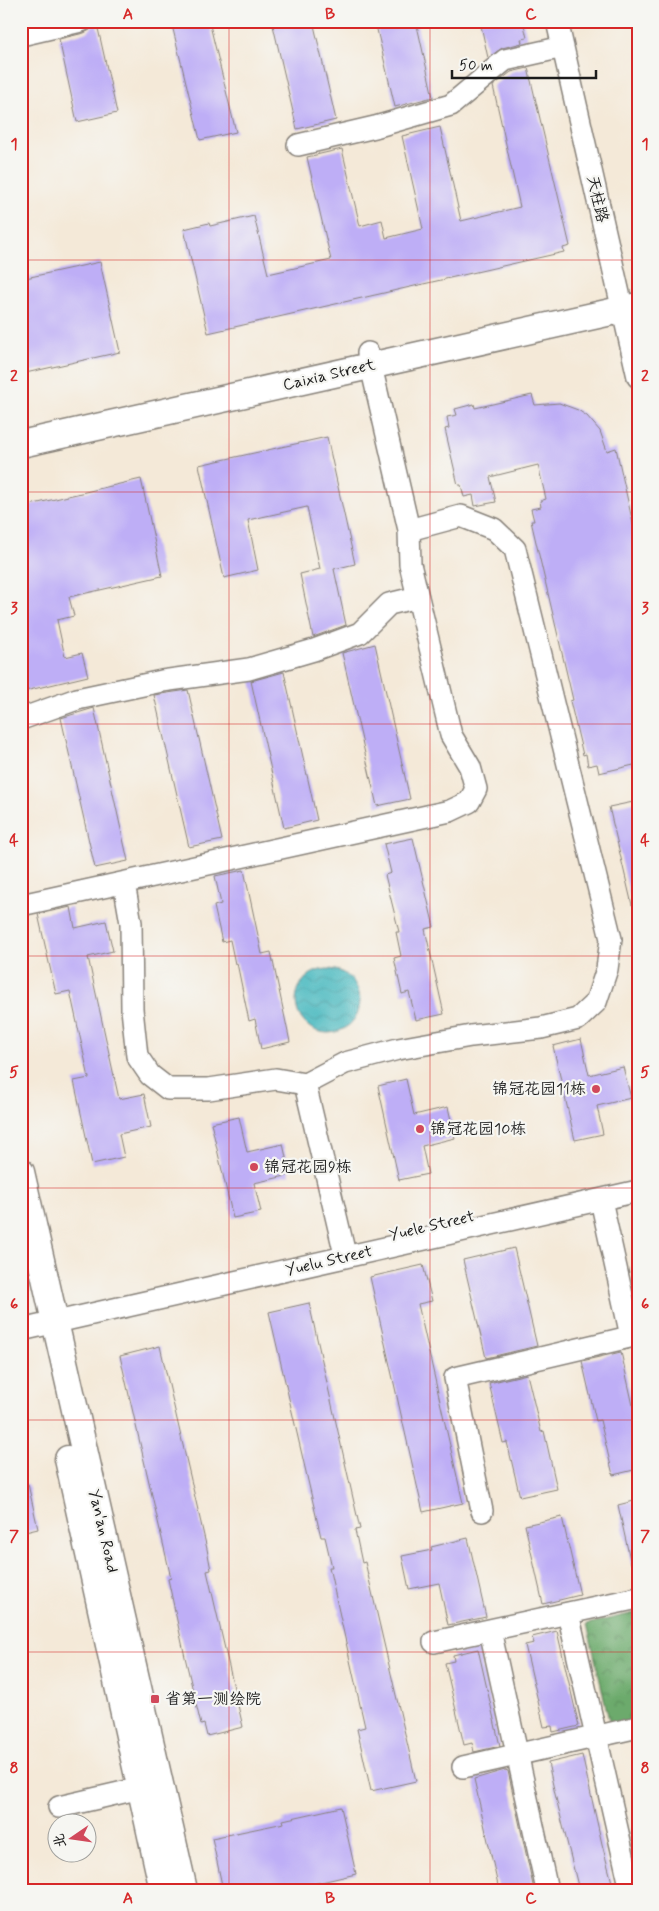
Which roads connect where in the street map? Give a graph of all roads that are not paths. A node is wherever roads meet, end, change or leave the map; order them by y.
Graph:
1 (81, 21) edge
2 (557, 21) edge
3 (21, 35) edge
4 (563, 47) junction
5 (298, 145) dead end
6 (629, 301) edge
7 (369, 359) junction
8 (638, 377) edge
9 (21, 430) edge
10 (21, 444) edge
11 (409, 530) junction
12 (418, 597) junction
13 (21, 719) edge
14 (124, 883) junction
15 (21, 905) edge
16 (305, 1084) junction
17 (21, 1172) edge
18 (638, 1180) edge
19 (638, 1192) edge
20 (601, 1200) junction
21 (343, 1246) junction
22 (21, 1251) edge
23 (38, 1321) edge
24 (634, 1335) edge
25 (482, 1511) dead end
26 (638, 1598) edge
27 (568, 1613) junction
28 (490, 1630) junction
29 (434, 1642) dead end
30 (638, 1728) edge
31 (596, 1737) junction
32 (518, 1755) junction
33 (463, 1767) dead end
34 (141, 1788) junction
35 (59, 1807) dead end
36 (163, 1890) edge
37 (184, 1890) edge
38 (547, 1890) edge
39 (631, 1890) edge

1 - 3 street
2 - 4 street, 天柱路
4 - 5 street
4 - 6 street, 天柱路
6 - 7 main road, Caixia Street
6 - 8 street, 天柱路
7 - 9 main road, Caixia Street
7 - 10 main road, Caixia Street
7 - 11 street
11 - 12 street
11 - 16 street
12 - 13 street
12 - 14 street
14 - 15 street
14 - 16 street
16 - 21 street
17 - 23 main road, Yan'an Road
18 - 21 street, Yuele Street
19 - 20 street, Yuelu Street
20 - 23 street, Yuelu Street
20 - 24 street
21 - 23 street, Yuele Street
22 - 23 main road, Yan'an Road
23 - 34 main road, Yan'an Road
23 - 37 main road, Yan'an Road
24 - 25 street
26 - 27 street
27 - 28 street
27 - 31 street
28 - 29 street
28 - 32 street
30 - 31 street
31 - 32 street
31 - 39 street
32 - 33 street
32 - 38 street
34 - 35 street
34 - 36 main road, Yan'an Road

